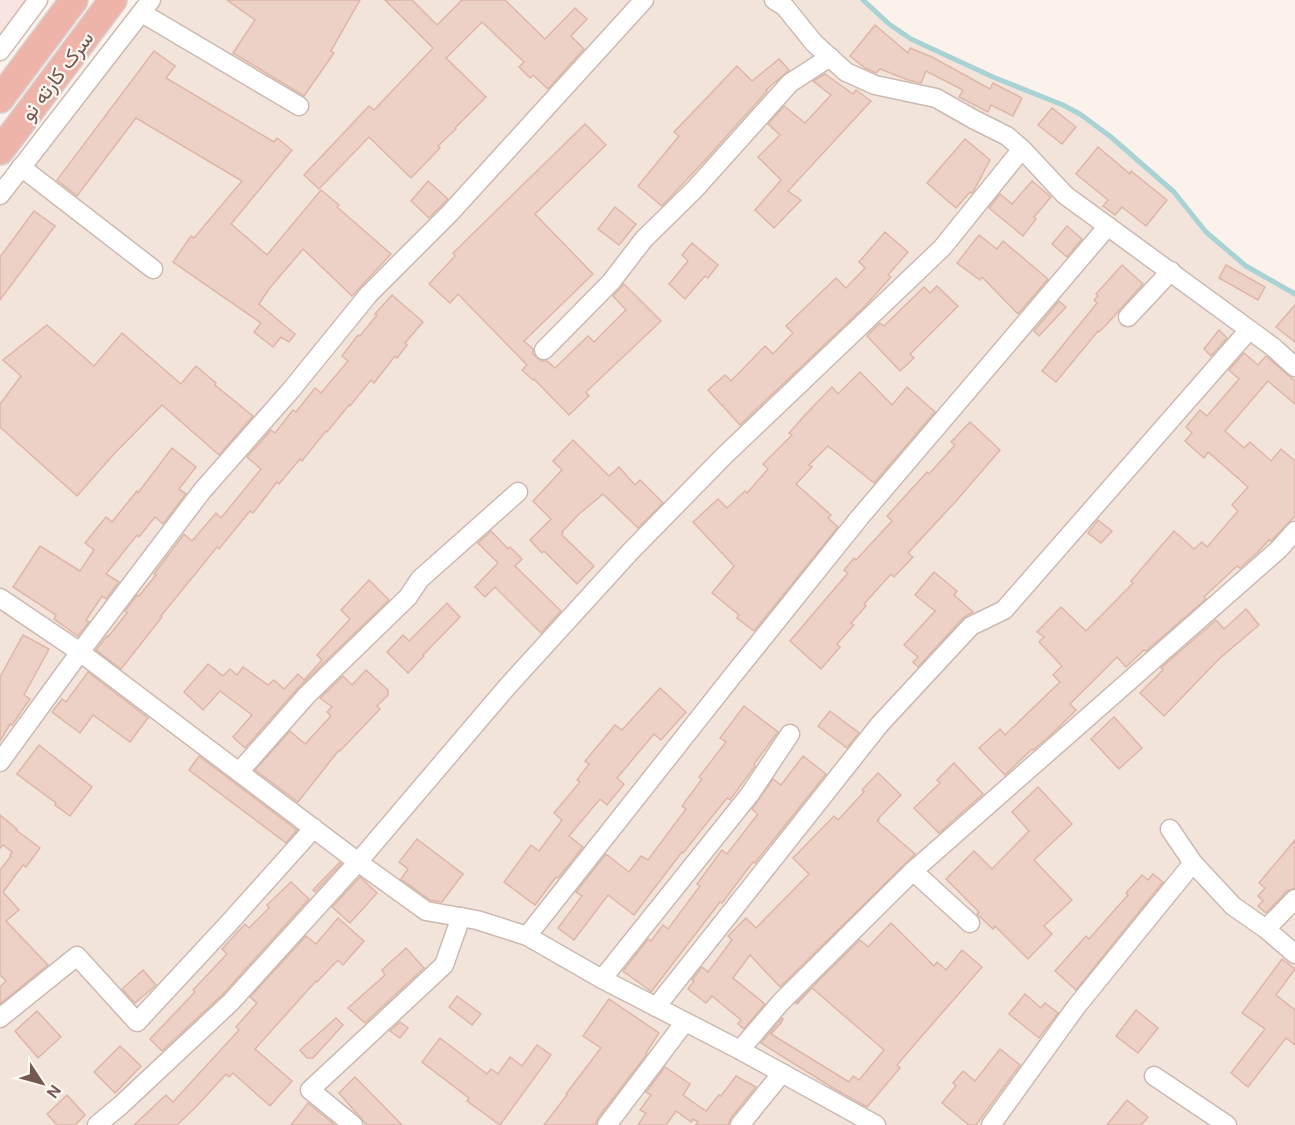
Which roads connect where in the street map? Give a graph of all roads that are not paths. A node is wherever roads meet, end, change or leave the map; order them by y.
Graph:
1 (38, 0) edge
2 (74, 0) edge
3 (113, 0) edge
4 (644, 0) edge
5 (774, 0) edge
6 (146, 6) edge
7 (0, 51) edge
8 (830, 57) junction
9 (0, 99) edge
10 (299, 106) dead end
11 (1022, 149) junction
12 (10, 159) edge
13 (0, 195) edge
14 (1108, 226) junction
15 (153, 269) dead end
16 (1170, 271) junction
17 (1128, 317) dead end
18 (1250, 330) junction
19 (544, 350) dead end
20 (1295, 367) edge
21 (518, 492) dead end
22 (1295, 531) edge
23 (3, 607) edge
24 (80, 652) junction
25 (790, 734) dead end
26 (0, 762) edge
27 (239, 772) junction
28 (314, 828) junction
29 (1170, 829) dead end
30 (358, 862) junction
31 (1193, 862) junction
32 (913, 871) junction
33 (1295, 899) edge
34 (461, 917) junction
35 (970, 923) dead end
36 (1266, 929) junction
37 (527, 936) junction
38 (1295, 954) edge
39 (602, 979) junction
40 (656, 1007) junction
41 (0, 1018) edge
42 (685, 1022) junction
43 (740, 1050) junction
44 (782, 1073) junction
45 (1154, 1076) dead end
46 (97, 1125) edge
47 (353, 1125) edge
48 (607, 1125) edge
49 (741, 1125) edge
50 (876, 1125) edge
51 (991, 1125) edge
52 (1227, 1125) edge

1 - 7 street
2 - 9 highway
3 - 12 highway, سرک کارته نو
4 - 24 street
5 - 8 street
6 - 10 street
6 - 12 street
8 - 11 street
8 - 19 street
11 - 14 street
11 - 30 street
12 - 13 street
12 - 15 street
14 - 16 street
14 - 37 street
16 - 17 street
16 - 18 street
18 - 20 street
18 - 40 street
21 - 27 street
22 - 32 street
23 - 24 street
24 - 26 street
24 - 27 street
25 - 39 street
27 - 28 street
28 - 30 street
28 - 41 street
29 - 31 street
30 - 34 street
30 - 46 street
31 - 36 street
31 - 51 street
32 - 35 street
32 - 43 street
33 - 36 street
34 - 37 street
34 - 47 street
36 - 38 street
37 - 39 street
39 - 40 street
40 - 42 street
42 - 43 street
42 - 48 street
43 - 44 street
44 - 49 street
44 - 50 street
45 - 52 street

